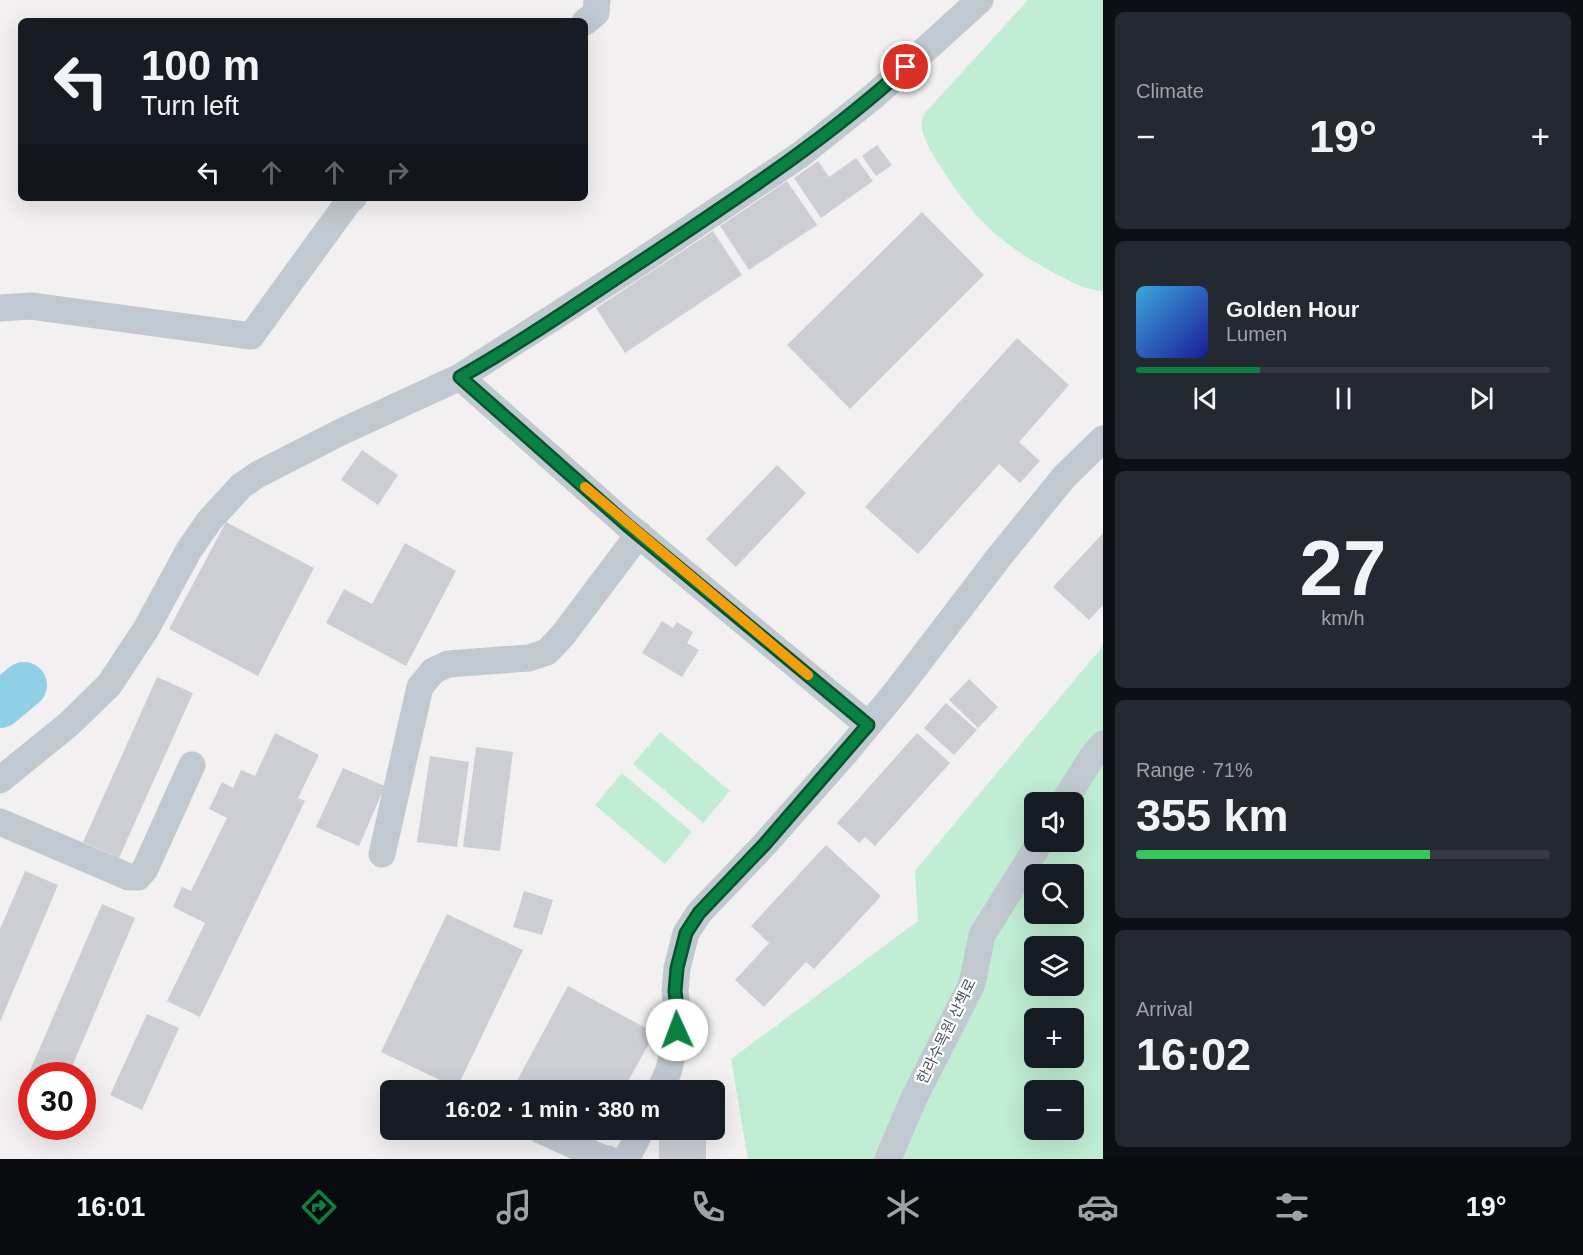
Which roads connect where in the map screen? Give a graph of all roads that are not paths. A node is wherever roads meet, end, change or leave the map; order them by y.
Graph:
1 (597, 0) edge
2 (980, 0) edge
3 (588, 20) edge
4 (349, 201) edge
5 (0, 308) edge
6 (460, 377) junction
7 (1103, 439) edge
8 (639, 534) junction
9 (868, 725) junction
10 (1103, 744) edge
11 (192, 765) dead end
12 (0, 780) edge
13 (1070, 792) edge
14 (0, 822) edge
15 (1034, 852) edge
16 (382, 854) dead end
17 (664, 1080) edge
18 (563, 1140) edge
19 (636, 1140) edge
20 (608, 1159) edge
21 (624, 1159) edge
22 (888, 1159) edge

1 - 3 street
2 - 6 street
4 - 5 street
6 - 8 street
6 - 12 street
7 - 9 street
8 - 9 street
8 - 16 street
9 - 17 street
10 - 13 street
11 - 14 street
15 - 22 street, 한라수목원 산책로
18 - 20 street
19 - 21 street

